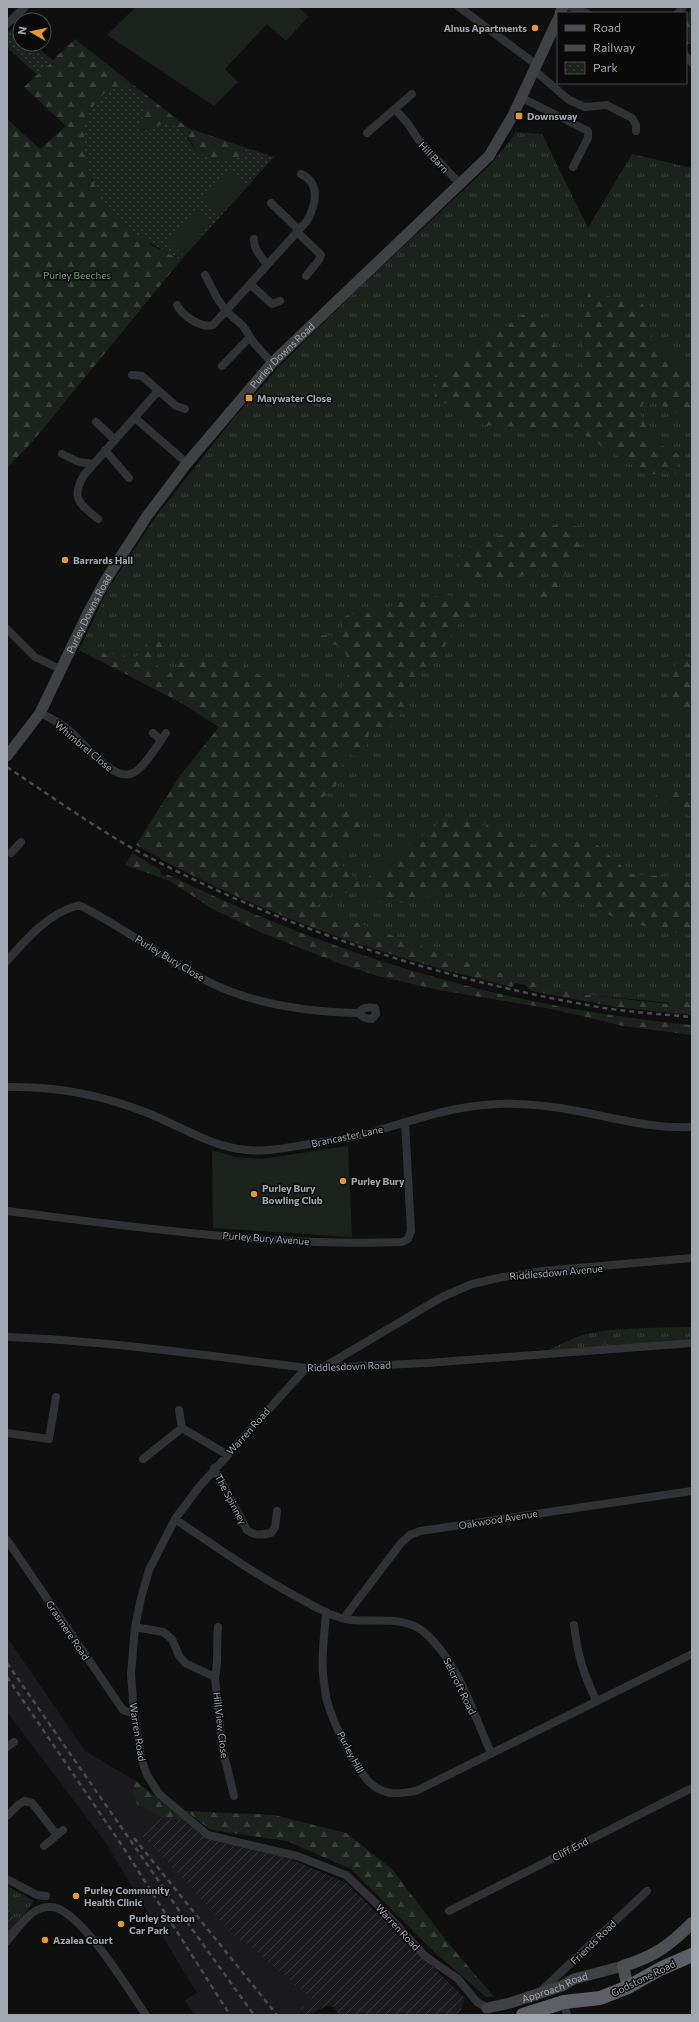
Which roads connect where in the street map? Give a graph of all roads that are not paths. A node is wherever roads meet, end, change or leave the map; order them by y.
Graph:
1 (25, 7) edge
2 (459, 7) edge
3 (571, 7) edge
4 (584, 12) edge
5 (557, 21) edge
6 (7, 24) edge
7 (536, 68) junction
8 (412, 94) dead end
9 (522, 98) junction
10 (395, 109) junction
11 (636, 131) dead end
12 (367, 133) dead end
13 (573, 167) dead end
14 (301, 174) dead end
15 (460, 184) junction
16 (271, 203) dead end
17 (298, 231) junction
18 (254, 239) dead end
19 (267, 265) junction
20 (205, 275) dead end
21 (306, 276) dead end
22 (250, 284) junction
23 (280, 301) dead end
24 (178, 305) dead end
25 (226, 311) junction
26 (250, 337) junction
27 (272, 363) junction
28 (222, 366) dead end
29 (132, 375) dead end
30 (158, 391) junction
31 (185, 409) dead end
32 (135, 418) junction
33 (96, 422) dead end
34 (115, 440) junction
35 (105, 450) junction
36 (62, 454) dead end
37 (188, 463) junction
38 (93, 464) junction
39 (130, 478) dead end
40 (98, 519) dead end
41 (7, 629) edge
42 (60, 669) junction
43 (40, 713) junction
44 (153, 733) dead end
45 (8, 755) edge
46 (21, 842) dead end
47 (11, 853) edge
48 (7, 961) edge
49 (358, 1013) dead end
50 (7, 1088) edge
51 (405, 1122) junction
52 (692, 1127) edge
53 (7, 1211) edge
54 (692, 1258) edge
55 (7, 1337) edge
56 (692, 1343) edge
57 (306, 1368) junction
58 (322, 1368) junction
59 (56, 1398) dead end
60 (179, 1410) dead end
61 (182, 1428) junction
62 (7, 1433) edge
63 (226, 1454) junction
64 (143, 1459) dead end
65 (214, 1468) junction
66 (692, 1491) edge
67 (278, 1511) dead end
68 (175, 1519) junction
69 (7, 1540) edge
70 (326, 1612) junction
71 (344, 1618) junction
72 (574, 1626) dead end
73 (135, 1627) junction
74 (218, 1627) dead end
75 (692, 1654) edge
76 (216, 1678) junction
77 (596, 1700) junction
78 (134, 1714) junction
79 (14, 1742) dead end
80 (7, 1747) edge
81 (491, 1753) junction
82 (692, 1788) edge
83 (234, 1796) dead end
84 (7, 1816) edge
85 (44, 1846) dead end
86 (7, 1879) edge
87 (647, 1891) dead end
88 (46, 1896) dead end
89 (449, 1911) dead end
90 (692, 1923) edge
91 (7, 1941) edge
92 (692, 1955) edge
93 (623, 1966) junction
94 (628, 1987) junction
95 (539, 1993) junction
96 (487, 2008) joint
97 (566, 2009) edge
98 (146, 2015) edge
99 (522, 2015) edge

1 - 6 street
2 - 7 street
3 - 4 street
5 - 7 street, Purley Downs Road
7 - 9 street, Purley Downs Road
7 - 11 street
8 - 10 street
9 - 13 street
9 - 15 street, Purley Downs Road
10 - 12 street
10 - 15 street, Hill Barn
14 - 17 street
15 - 27 street, Purley Downs Road
16 - 17 street
17 - 19 street
17 - 21 street
18 - 19 street
19 - 22 street
20 - 25 street
22 - 23 street
22 - 25 street
24 - 25 street
25 - 26 street
26 - 27 street
26 - 28 street
27 - 37 street, Purley Downs Road
29 - 30 street
30 - 31 street
30 - 32 street
32 - 34 street
32 - 37 street
33 - 34 street
34 - 35 street
35 - 38 street
35 - 39 street
36 - 38 street
37 - 42 street, Purley Downs Road
38 - 40 street
41 - 42 street
42 - 43 street, Purley Downs Road
43 - 44 street, Whimbrel Close
43 - 45 street, Purley Downs Road
46 - 47 street
48 - 49 street, Purley Bury Close
50 - 51 street, Brancaster Lane
51 - 52 street, Brancaster Lane
51 - 53 street, Purley Bury Avenue
54 - 58 street, Riddlesdown Avenue
55 - 57 street, Riddlesdown Road
56 - 58 street, Riddlesdown Road
57 - 58 street, Riddlesdown Road
57 - 63 street, Warren Road
59 - 62 street
60 - 61 street
61 - 63 street
61 - 64 street
63 - 65 street, Warren Road
65 - 67 street, The Spinney
65 - 68 street, Warren Road
66 - 71 street, Oakwood Avenue
68 - 70 street, Selcroft Road
68 - 73 street, Warren Road
69 - 78 street, Grasmere Road
70 - 71 street, Selcroft Road
70 - 81 street, Purley Hill
71 - 81 street, Selcroft Road
72 - 77 street
73 - 76 street, Hill View Close
73 - 78 street, Warren Road
74 - 76 street, Hill View Close
75 - 77 street
76 - 83 street, Hill View Close
77 - 81 street
78 - 96 street, Warren Road
79 - 80 street
82 - 89 street, Cliff End
84 - 85 street
86 - 88 street
87 - 95 street, Friends Road
90 - 93 main road
91 - 98 street
92 - 94 highway, Godstone Road
93 - 94 main road
93 - 95 street, Approach Road
94 - 97 highway, Godstone Road
95 - 96 street, Approach Road
97 - 99 highway, Godstone Road

